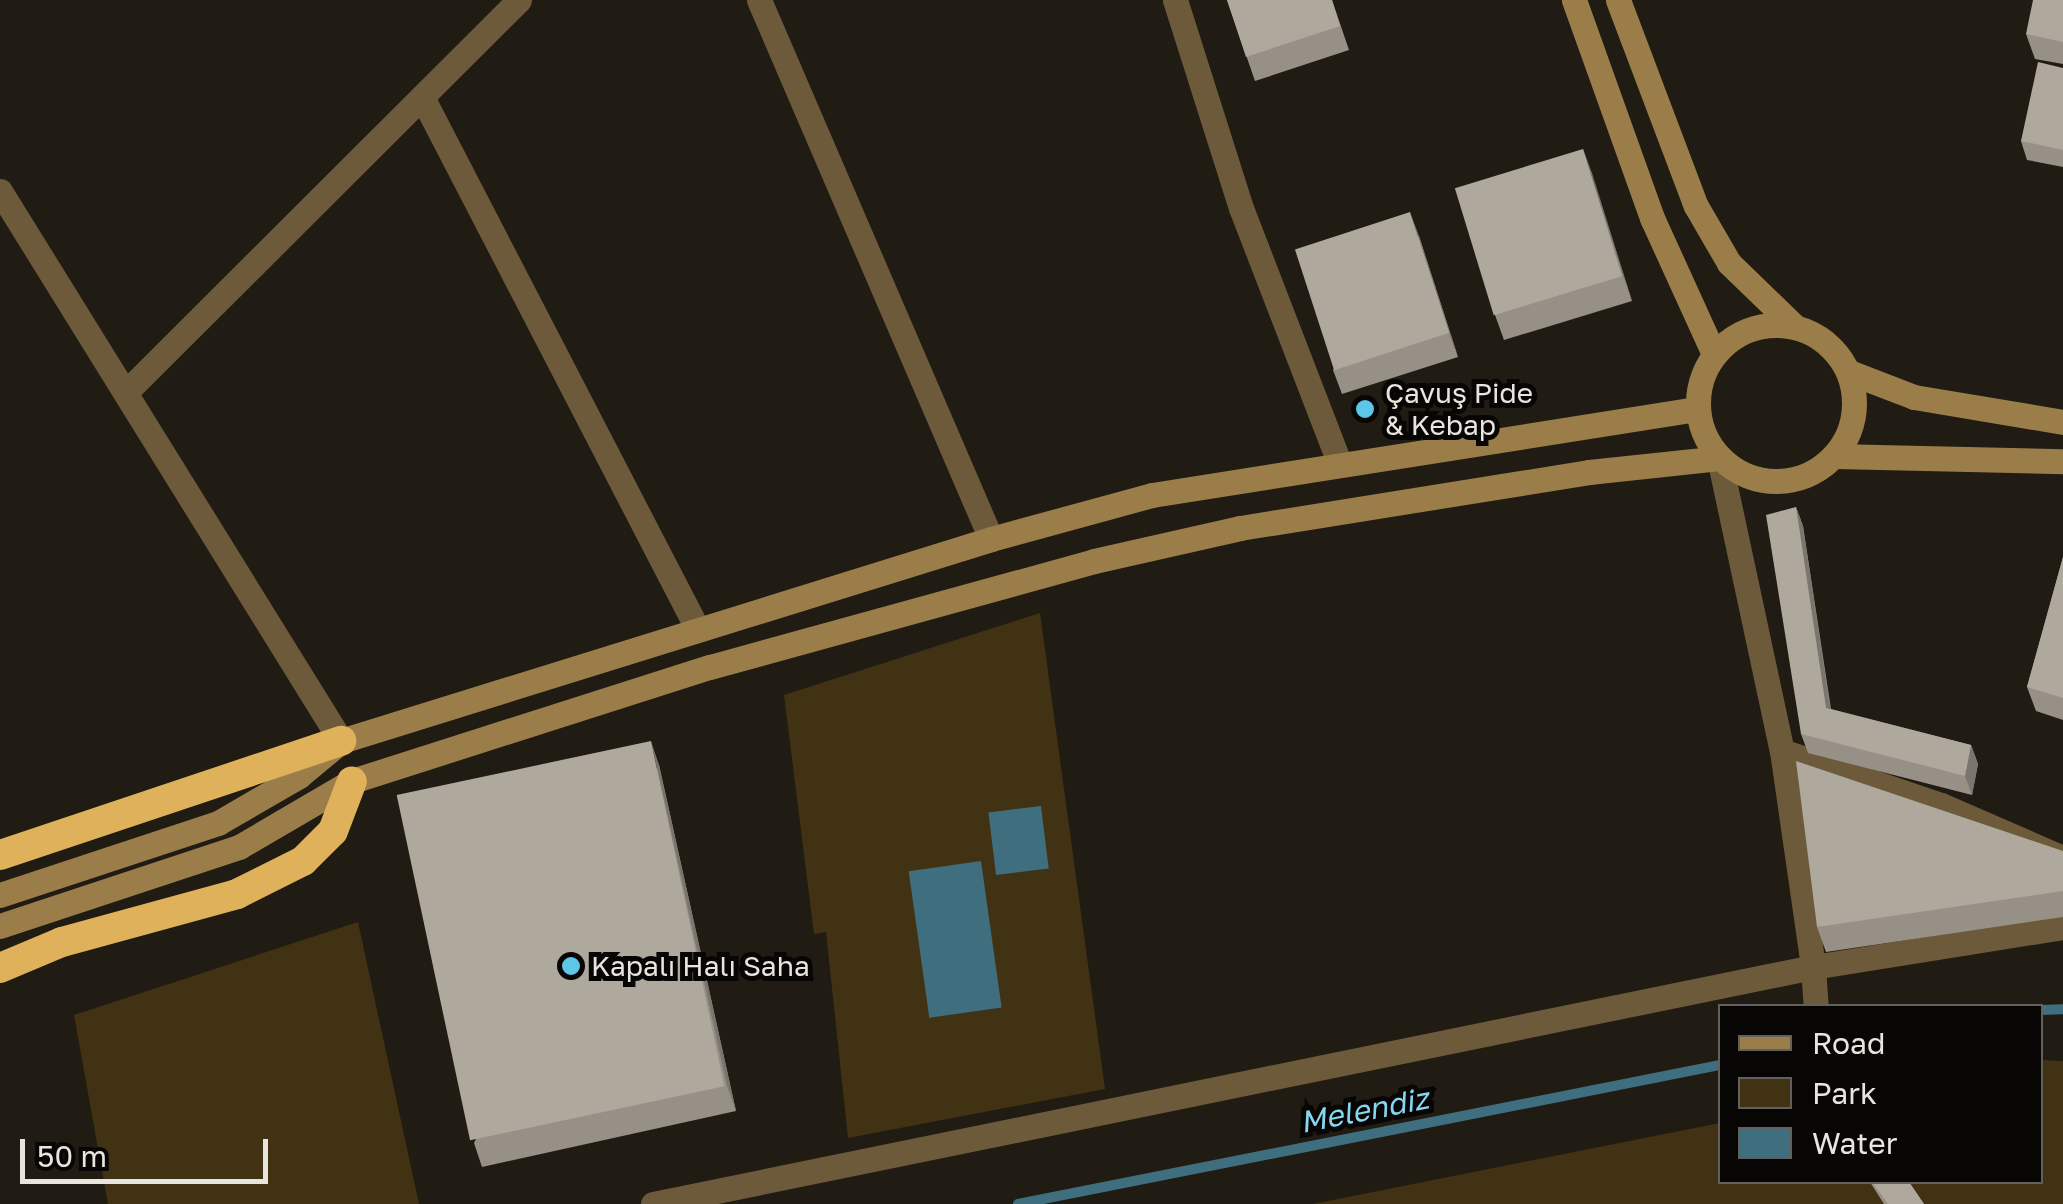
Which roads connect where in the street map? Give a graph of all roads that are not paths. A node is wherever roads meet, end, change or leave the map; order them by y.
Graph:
1 (519, 0) edge
2 (760, 0) edge
3 (1175, 0) edge
4 (1574, 0) edge
5 (1618, 0) edge
6 (422, 97) junction
7 (0, 191) edge
8 (1794, 326) junction
9 (1714, 354) junction
10 (1849, 372) junction
11 (126, 392) junction
12 (1697, 409) junction
13 (2063, 422) edge
14 (1835, 456) junction
15 (1719, 458) junction
16 (2063, 461) edge
17 (1340, 464) junction
18 (991, 538) junction
19 (698, 630) junction
20 (341, 741) junction
21 (1782, 751) junction
22 (352, 781) junction
23 (0, 855) edge
24 (2063, 858) edge
25 (0, 895) edge
26 (0, 926) edge
27 (2063, 927) edge
28 (0, 968) edge
29 (1812, 968) junction
30 (1816, 1004) edge
31 (653, 1204) edge

1 - 6 street
2 - 18 street
3 - 17 street
4 - 9 main road
5 - 8 main road
6 - 11 street
6 - 19 street
7 - 11 street
8 - 9 main road
8 - 10 main road
9 - 12 main road
10 - 13 main road
10 - 14 main road
11 - 20 street
12 - 15 main road
12 - 17 main road
14 - 15 main road
14 - 16 main road
15 - 21 street
15 - 22 main road
17 - 18 main road
18 - 19 main road
19 - 20 main road
20 - 23 highway
20 - 25 main road
21 - 24 street
21 - 29 street
22 - 26 main road
22 - 28 highway
27 - 29 street
29 - 30 street
29 - 31 street

